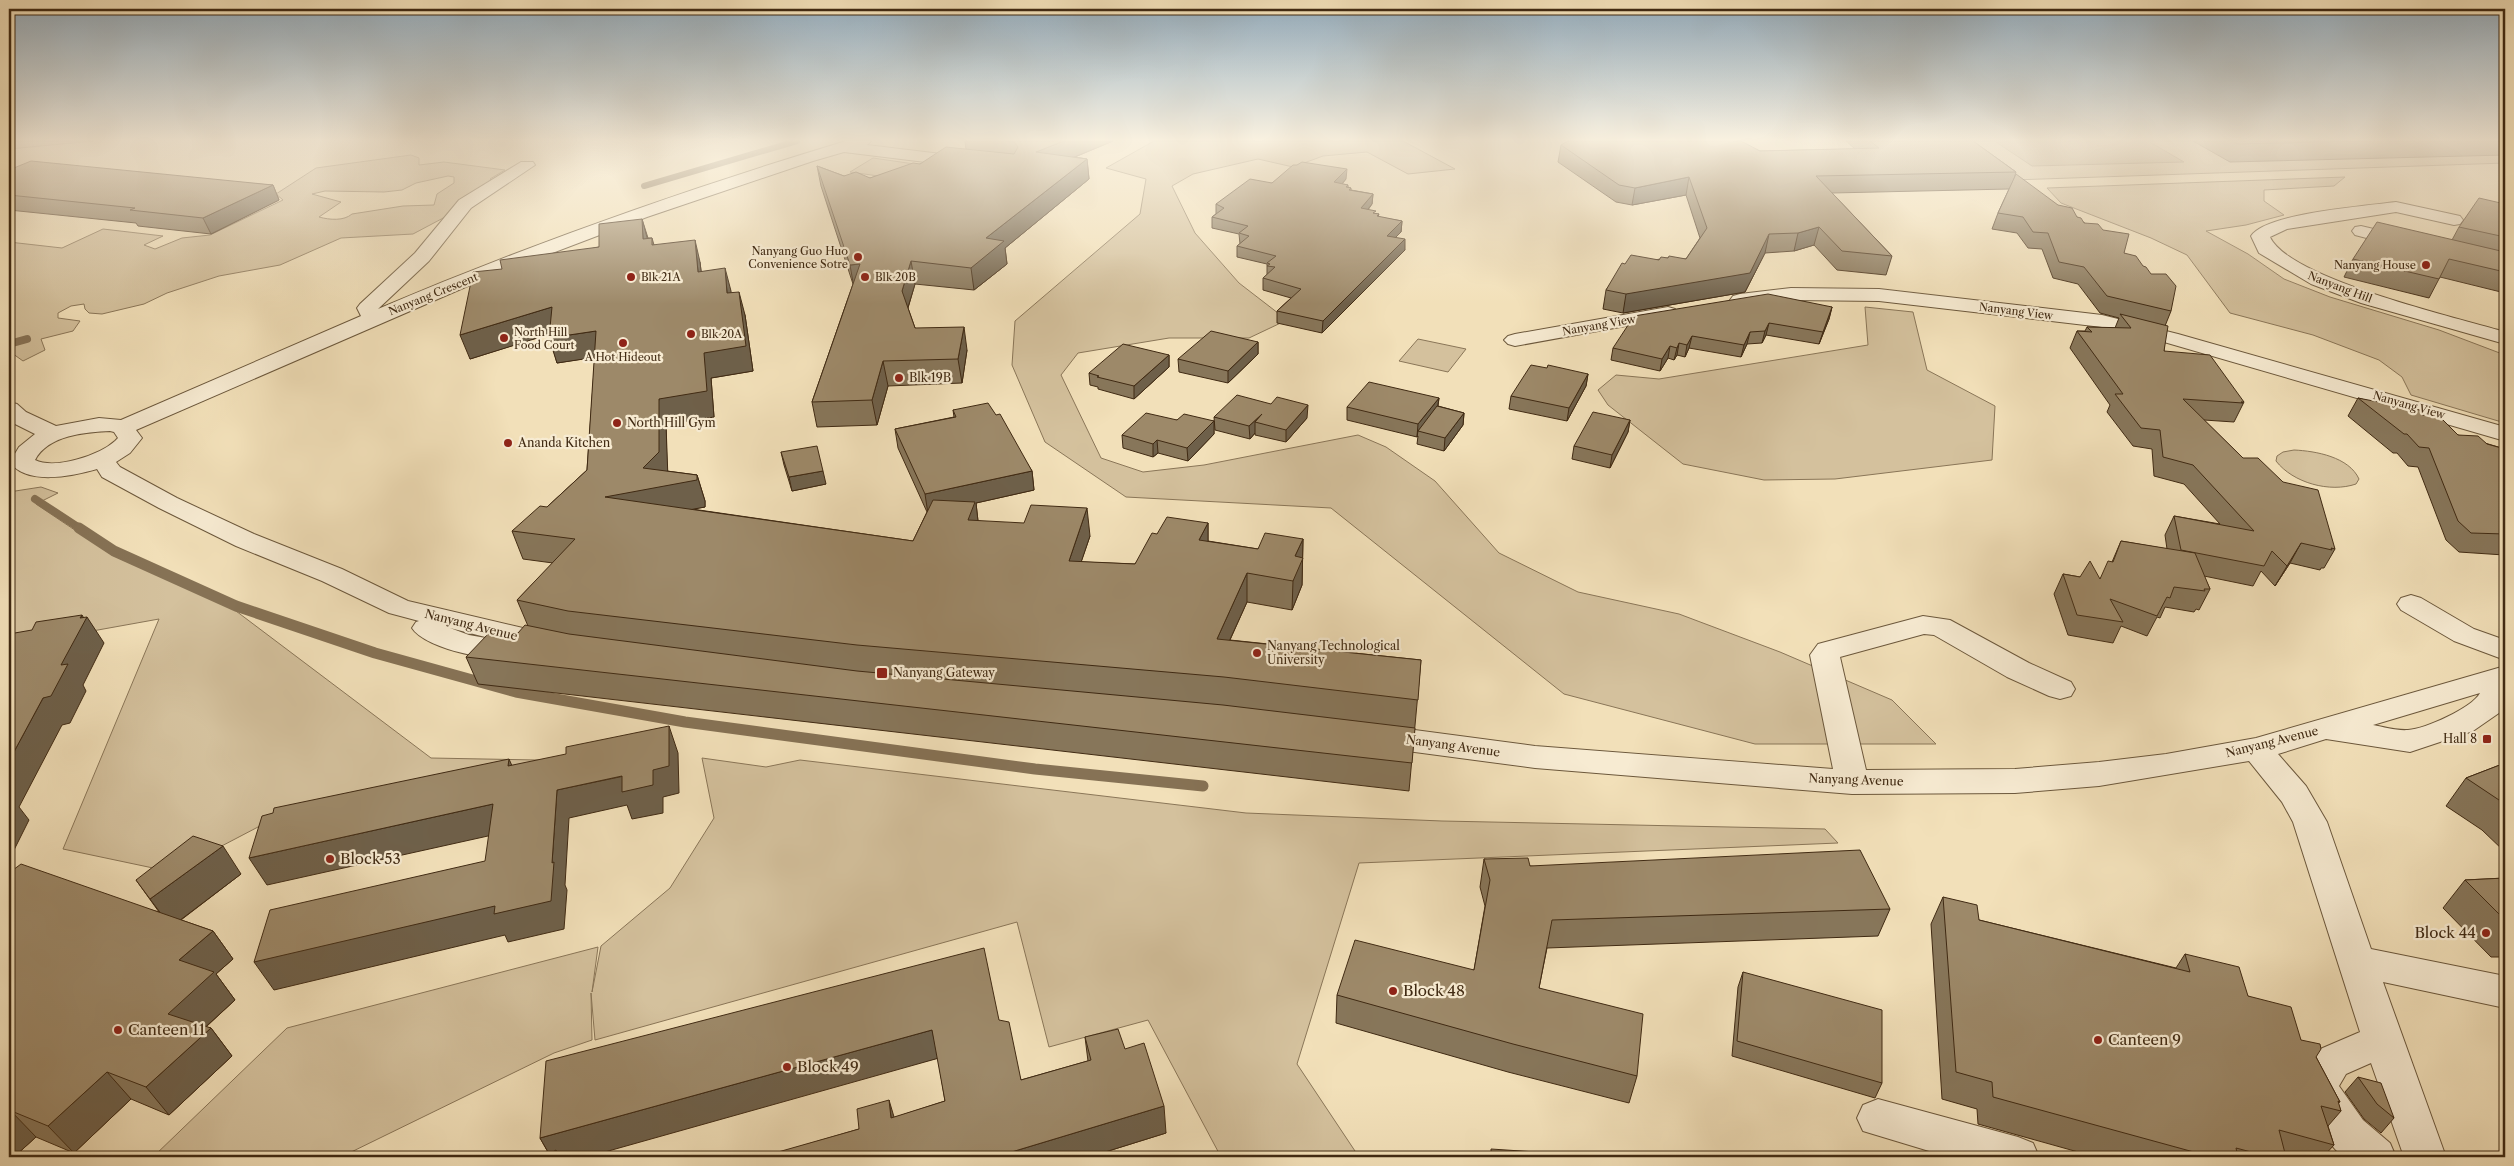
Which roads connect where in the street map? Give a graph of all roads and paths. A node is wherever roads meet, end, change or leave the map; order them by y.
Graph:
1 (479, 195) edge
2 (692, 195) edge
3 (2333, 215) junction
4 (2454, 220) dead end
5 (2361, 231) dead end
6 (531, 273) edge
7 (424, 297) junction
8 (1718, 304) edge
9 (1689, 310) edge
10 (372, 319) junction
11 (2505, 338) edge
12 (1515, 340) dead end
13 (9, 409) edge
14 (123, 427) junction
15 (54, 434) junction
16 (2505, 434) edge
17 (102, 460) junction
18 (17, 470) edge
19 (2411, 604) dead end
20 (570, 648) edge
21 (2505, 651) edge
22 (2505, 676) edge
23 (2505, 683) edge
24 (2060, 689) dead end
25 (2323, 730) junction
26 (1351, 734) edge
27 (2256, 749) junction
28 (1852, 782) junction
29 (2355, 961) junction
30 (2505, 992) edge
31 (2383, 1040) junction
32 (1878, 1118) dead end
33 (2018, 1157) edge
34 (2375, 1157) edge
35 (2425, 1157) edge

1 - 10 street
2 - 7 street, Nanyang Crescent
3 - 4 street, Nanyang Hill
3 - 5 street, Nanyang Hill
3 - 11 street, Nanyang Hill
6 - 7 street
7 - 10 street, Nanyang Crescent
8 - 16 street, Nanyang View
9 - 12 street, Nanyang View
10 - 14 street, Nanyang Crescent
13 - 15 street
14 - 15 street
14 - 17 street
15 - 18 street
17 - 18 street
17 - 20 street
19 - 21 street
22 - 25 street, Nanyang Avenue
23 - 25 street
24 - 28 street
25 - 27 street, Nanyang Avenue
26 - 28 street, Nanyang Avenue
27 - 28 street, Nanyang Avenue
27 - 29 street
29 - 30 street
29 - 31 street
31 - 34 street
31 - 35 street
32 - 33 street

